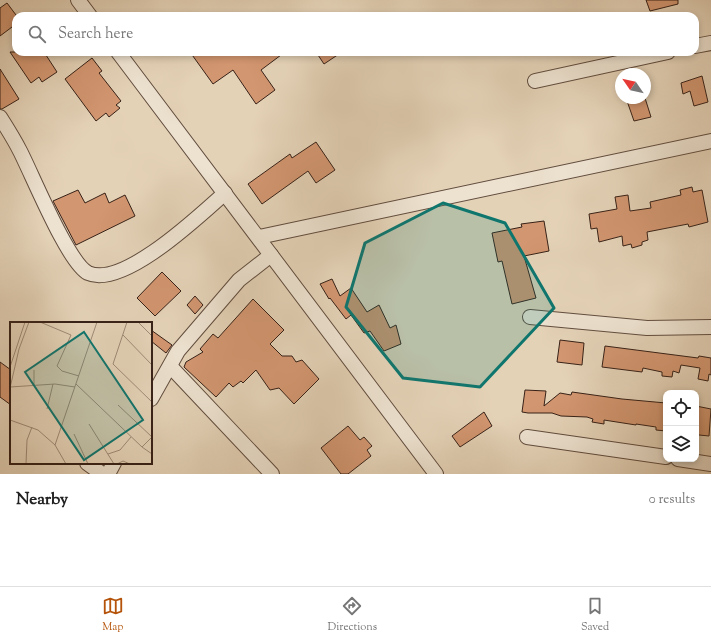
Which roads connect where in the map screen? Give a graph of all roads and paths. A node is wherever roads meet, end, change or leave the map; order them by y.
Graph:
1 (78, 0) edge
2 (87, 12) edge
3 (711, 43) edge
4 (699, 45) edge
5 (121, 56) edge
6 (650, 56) edge
7 (535, 81) dead end
8 (0, 117) edge
9 (711, 141) edge
10 (226, 193) junction
11 (259, 237) junction
12 (271, 255) junction
13 (530, 317) dead end
14 (711, 327) edge
15 (170, 366) junction
16 (152, 397) edge
17 (527, 437) dead end
18 (663, 457) edge
19 (698, 462) edge
20 (88, 464) edge
21 (113, 464) edge
22 (711, 464) edge
23 (102, 474) edge
24 (108, 474) edge
25 (272, 474) edge
26 (436, 474) edge

1 - 2 street
3 - 4 street
5 - 10 street
6 - 7 street
8 - 10 street
9 - 11 street
10 - 11 street
11 - 12 street
12 - 15 street
12 - 26 street
13 - 14 street
15 - 16 street
15 - 25 street
17 - 18 street
19 - 22 street
20 - 23 street
21 - 24 street

